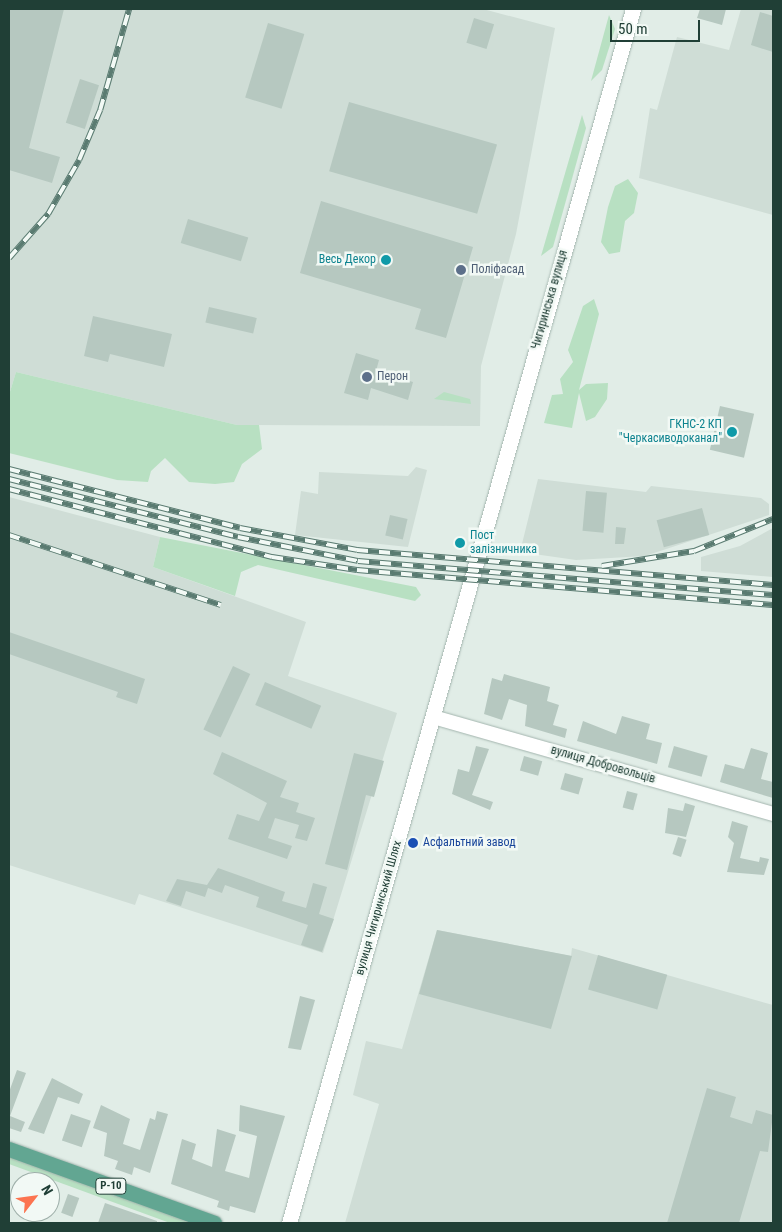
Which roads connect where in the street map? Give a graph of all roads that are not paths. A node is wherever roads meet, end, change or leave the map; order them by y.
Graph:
1 (631, 9) edge
2 (468, 592) joint
3 (433, 717) junction
4 (773, 814) edge
5 (9, 1149) edge
6 (214, 1223) edge
7 (289, 1223) edge

1 - 2 main road, Чигиринська вулиця
2 - 3 main road, вулиця Чигиринський Шлях
3 - 4 street, вулиця Добровольців
3 - 7 main road, вулиця Чигиринський Шлях
5 - 6 main road, Р-10

